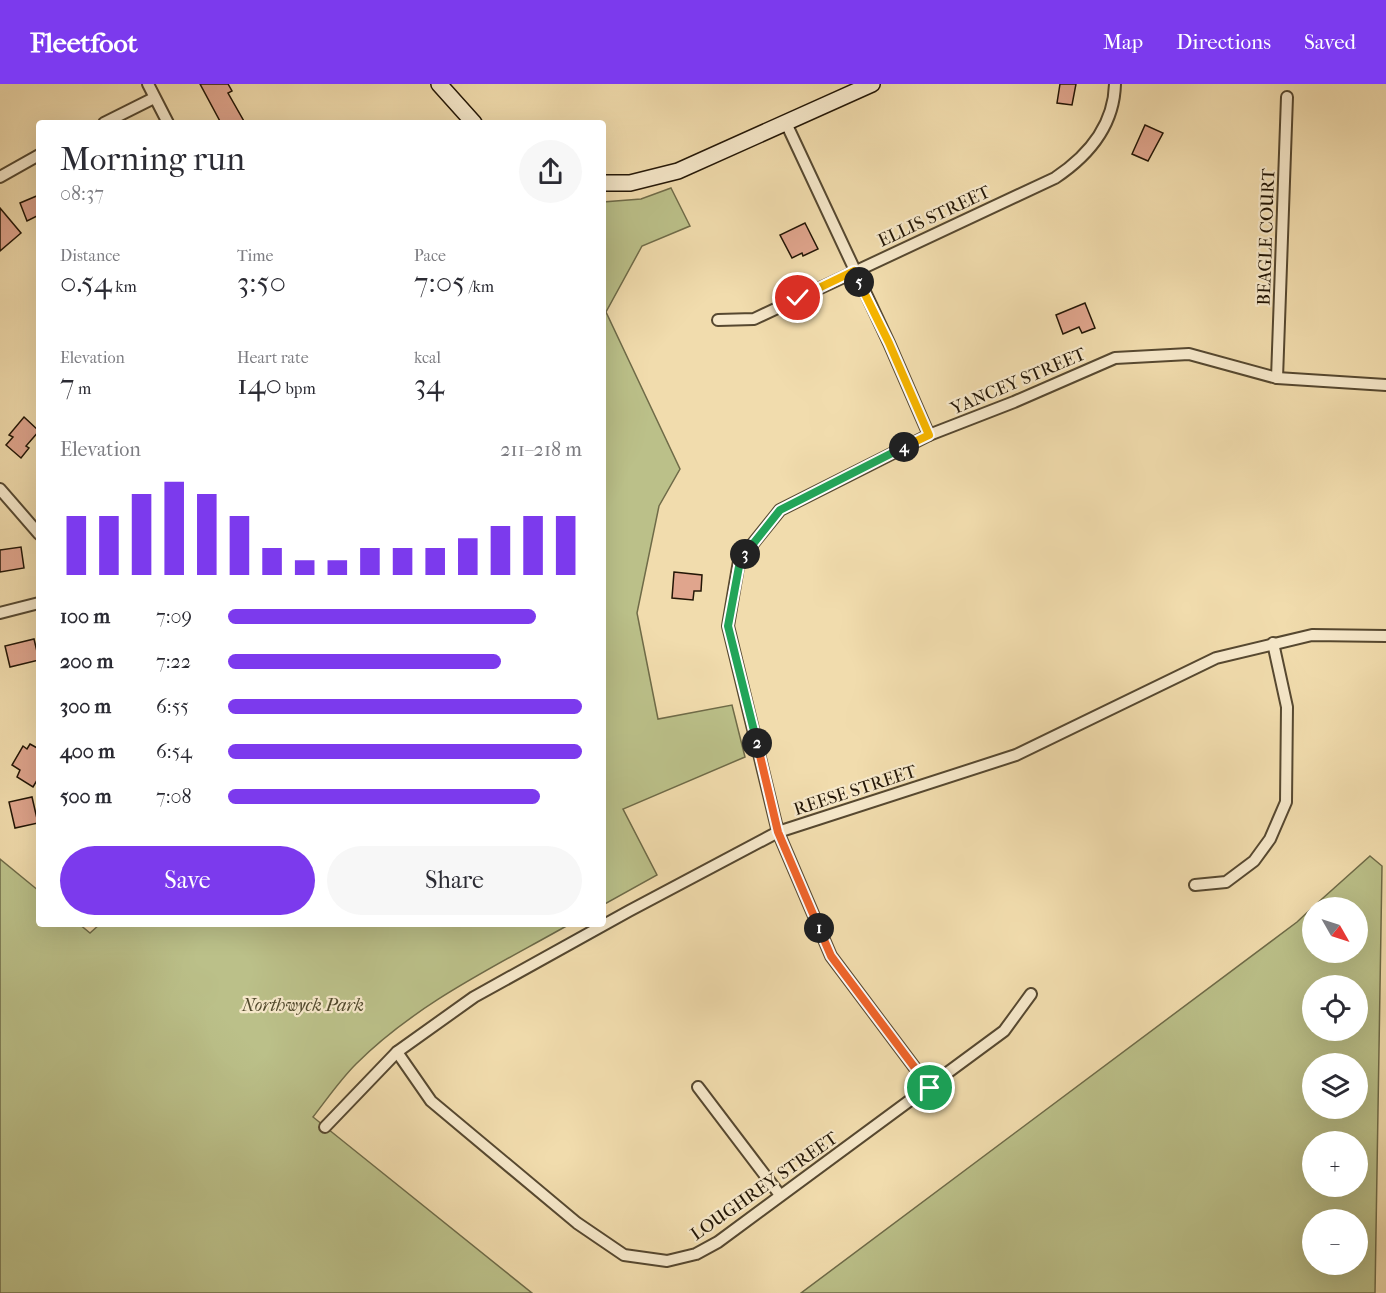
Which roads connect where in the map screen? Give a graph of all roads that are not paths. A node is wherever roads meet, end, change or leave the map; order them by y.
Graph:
1 (148, 84) edge
2 (439, 84) edge
3 (872, 84) edge
4 (1115, 84) edge
5 (1287, 97) dead end
6 (154, 98) junction
7 (110, 120) edge
8 (166, 120) edge
9 (471, 120) edge
10 (786, 123) junction
11 (36, 157) edge
12 (0, 177) edge
13 (606, 183) edge
14 (854, 271) junction
15 (718, 320) dead end
16 (1277, 378) junction
17 (1386, 385) edge
18 (929, 435) junction
19 (0, 489) edge
20 (36, 531) edge
21 (36, 604) edge
22 (0, 613) edge
23 (1386, 636) edge
24 (1273, 643) junction
25 (778, 832) junction
26 (1195, 885) dead end
27 (606, 925) edge
28 (603, 927) edge
29 (1031, 994) dead end
30 (397, 1052) junction
31 (698, 1087) dead end
32 (930, 1088) junction
33 (325, 1127) dead end
34 (780, 1195) junction

1 - 6 street
2 - 9 street
3 - 10 street
4 - 14 street, ELLIS STREET
5 - 16 street, BEAGLE COURT
6 - 7 street
6 - 8 street
10 - 13 street
10 - 14 street
11 - 12 street
14 - 15 street, ELLIS STREET
14 - 18 street
16 - 17 street, YANCEY STREET
16 - 18 street, YANCEY STREET
18 - 25 street, YANCEY STREET
19 - 20 street
21 - 22 street
23 - 24 street, REESE STREET
24 - 25 street, REESE STREET
24 - 26 street
25 - 27 street, REESE STREET
25 - 32 street, YANCEY STREET
28 - 30 street, REESE STREET
29 - 32 street, LOUGHREY STREET
30 - 33 street, REESE STREET
30 - 34 street, LOUGHREY STREET
31 - 34 street
32 - 34 street, LOUGHREY STREET

